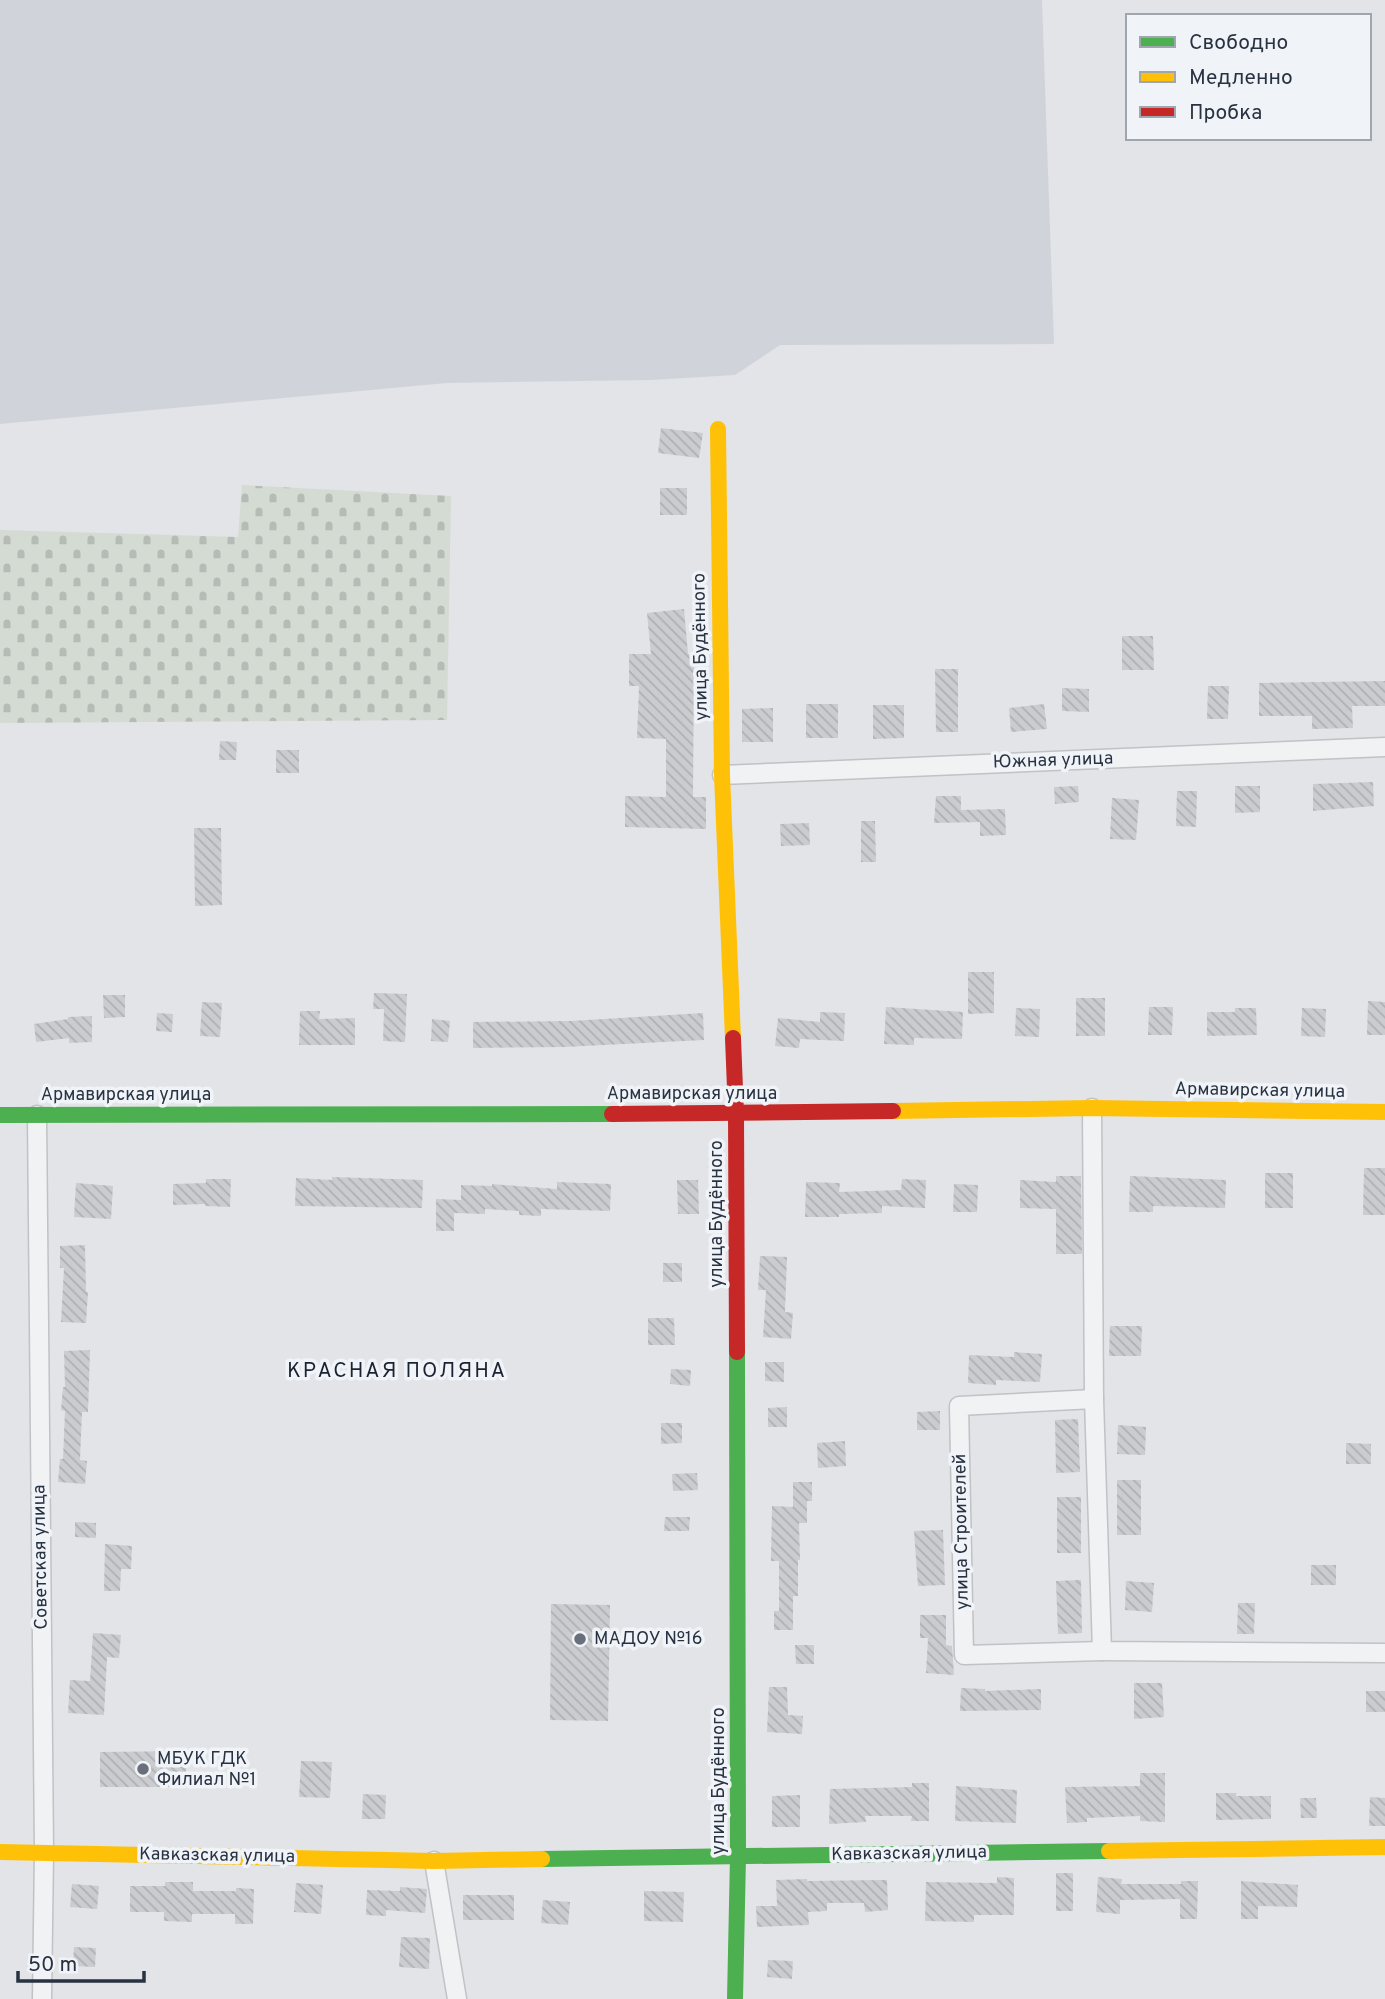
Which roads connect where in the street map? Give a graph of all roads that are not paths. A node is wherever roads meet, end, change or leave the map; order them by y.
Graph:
1 (718, 429) dead end
2 (1385, 747) edge
3 (722, 775) junction
4 (1092, 1108) junction
5 (1385, 1112) edge
6 (736, 1114) junction
7 (0, 1115) edge
8 (37, 1115) junction
9 (1094, 1399) junction
10 (1102, 1651) junction
11 (1385, 1653) edge
12 (1385, 1847) edge
13 (0, 1852) edge
14 (44, 1852) junction
15 (738, 1857) junction
16 (434, 1861) junction
17 (42, 1999) edge
18 (457, 1999) edge
19 (735, 1999) edge

1 - 3 street, улица Будённого
2 - 3 street, Южная улица
3 - 6 street, улица Будённого
4 - 5 street, Армавирская улица
4 - 6 street, Армавирская улица
4 - 9 street
6 - 8 street, Армавирская улица
6 - 15 street, улица Будённого
7 - 8 street, Армавирская улица
8 - 14 street, Советская улица
9 - 10 street
9 - 10 street, улица Строителей
10 - 11 street, улица Строителей
12 - 15 street, Кавказская улица
13 - 14 street, Кавказская улица
14 - 16 street, Кавказская улица
14 - 17 street, Советская улица
15 - 16 street, Кавказская улица
15 - 19 street, улица Будённого
16 - 18 street

